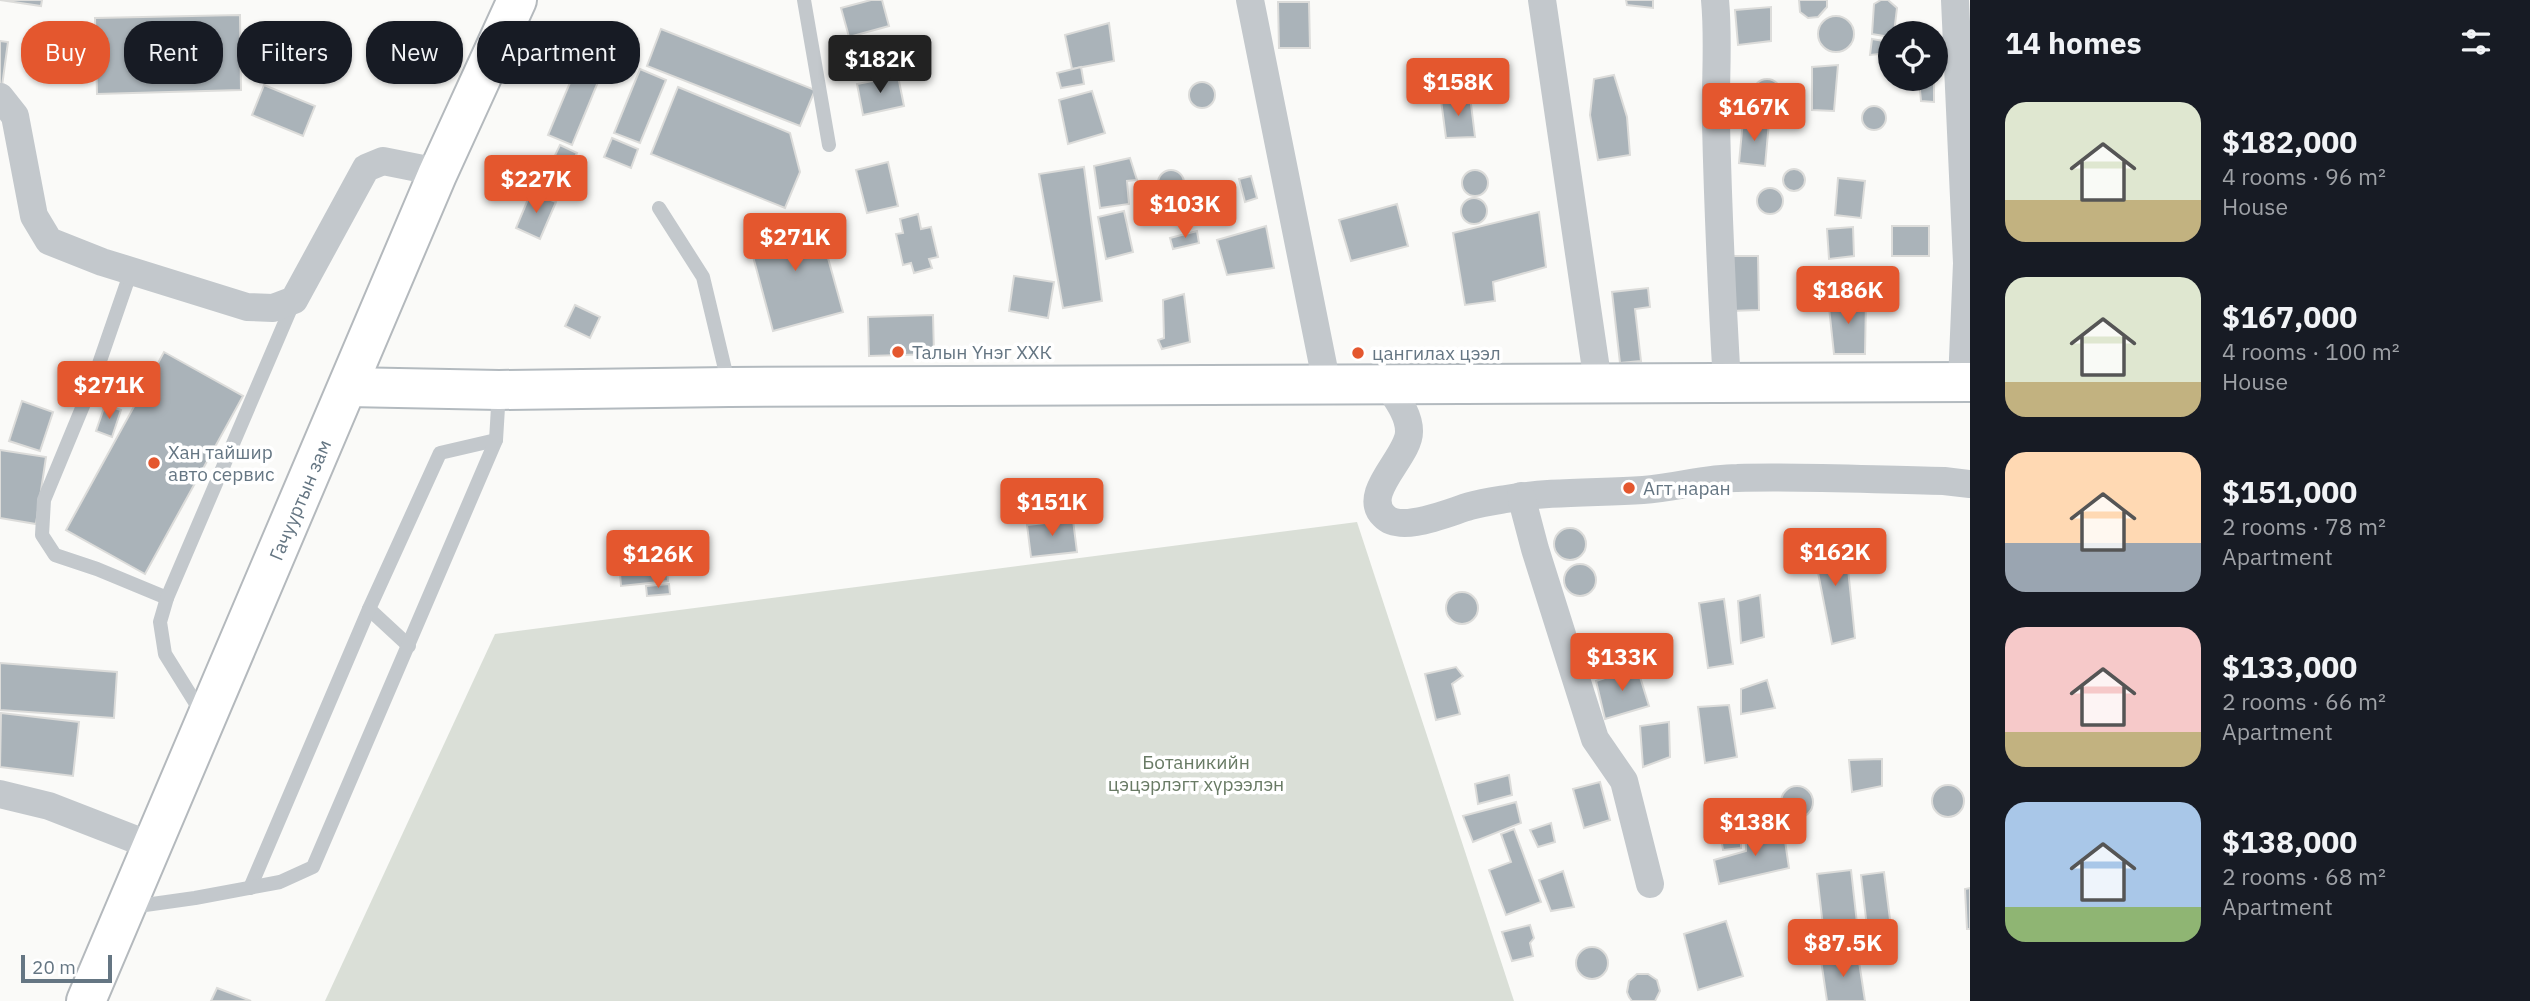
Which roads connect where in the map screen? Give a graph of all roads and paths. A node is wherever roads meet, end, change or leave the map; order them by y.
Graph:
1 (517, 0) edge
2 (804, 0) edge
3 (1250, 0) edge
4 (1542, 0) edge
5 (1715, 0) edge
6 (1955, 0) edge
7 (0, 97) edge
8 (829, 145) dead end
9 (438, 175) junction
10 (659, 208) dead end
11 (131, 271) junction
12 (294, 300) junction
13 (1966, 382) edge
14 (1598, 383) junction
15 (1387, 384) junction
16 (1727, 384) junction
17 (1327, 385) junction
18 (348, 387) junction
19 (729, 387) junction
20 (499, 390) junction
21 (496, 440) junction
22 (1970, 484) edge
23 (1521, 496) junction
24 (167, 598) junction
25 (369, 608) junction
26 (409, 646) junction
27 (206, 720) junction
28 (0, 794) edge
29 (152, 846) junction
30 (1650, 884) dead end
31 (250, 888) junction
32 (126, 907) junction
33 (86, 1001) edge

1 - 9 main road, Гачууртын зам
2 - 8 lane
3 - 17 street
4 - 14 street
5 - 16 street
6 - 13 street
7 - 11 street
9 - 12 street
9 - 18 main road, Гачууртын зам
10 - 19 lane
11 - 12 street
11 - 24 lane
12 - 24 lane
13 - 16 main road
14 - 15 main road
14 - 16 main road
15 - 17 main road
15 - 23 street
17 - 19 main road
18 - 20 main road
18 - 27 main road, Гачууртын зам
19 - 20 main road
20 - 21 lane
21 - 25 lane
21 - 26 lane
22 - 23 street
23 - 30 street
24 - 27 lane
25 - 26 lane
25 - 31 lane
26 - 31 lane
27 - 29 main road, Гачууртын зам
28 - 29 street
29 - 32 main road, Гачууртын зам
31 - 32 lane
32 - 33 main road, Гачууртын зам

